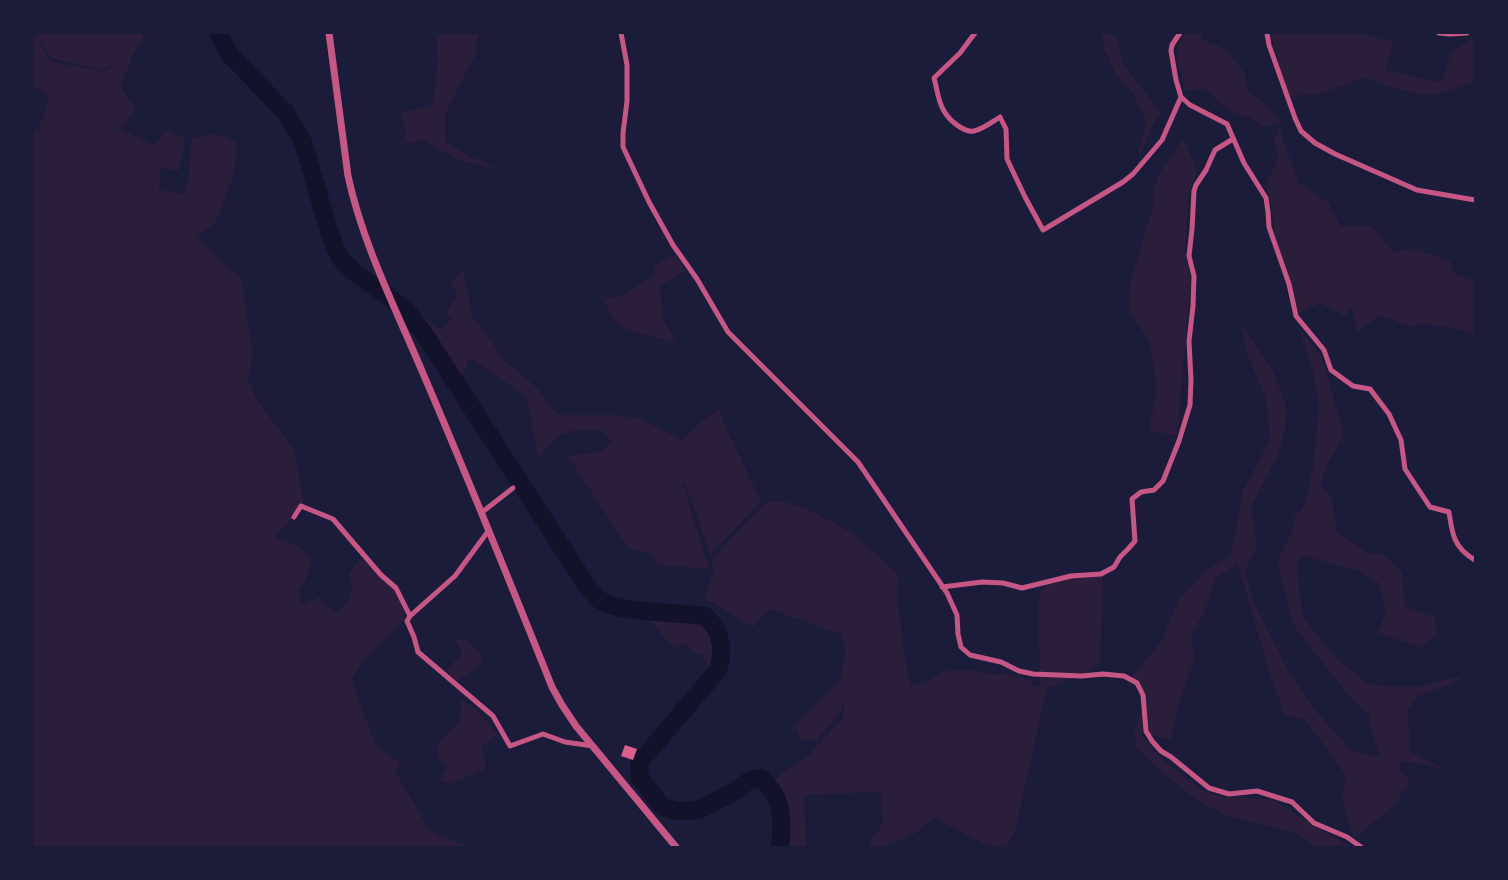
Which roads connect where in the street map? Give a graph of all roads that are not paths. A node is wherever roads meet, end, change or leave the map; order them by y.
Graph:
1 (329, 33) edge
2 (621, 33) edge
3 (975, 33) edge
4 (1180, 33) edge
5 (1267, 33) edge
6 (1439, 33) edge
7 (1467, 33) edge
8 (1449, 34) edge
9 (1181, 97) junction
10 (1233, 139) junction
11 (1475, 200) edge
12 (513, 488) dead end
13 (481, 513) junction
14 (294, 517) dead end
15 (489, 530) junction
16 (1475, 560) edge
17 (942, 587) junction
18 (410, 616) junction
19 (593, 746) junction
20 (676, 847) edge
21 (1361, 847) edge

1 - 13 street
2 - 17 street
3 - 9 street
4 - 9 street
5 - 11 street
6 - 8 street
7 - 8 street
9 - 10 street
10 - 16 street
10 - 17 street
12 - 13 street
13 - 15 street
14 - 18 street
15 - 18 street
15 - 19 street
17 - 21 street
18 - 19 street
19 - 20 street

